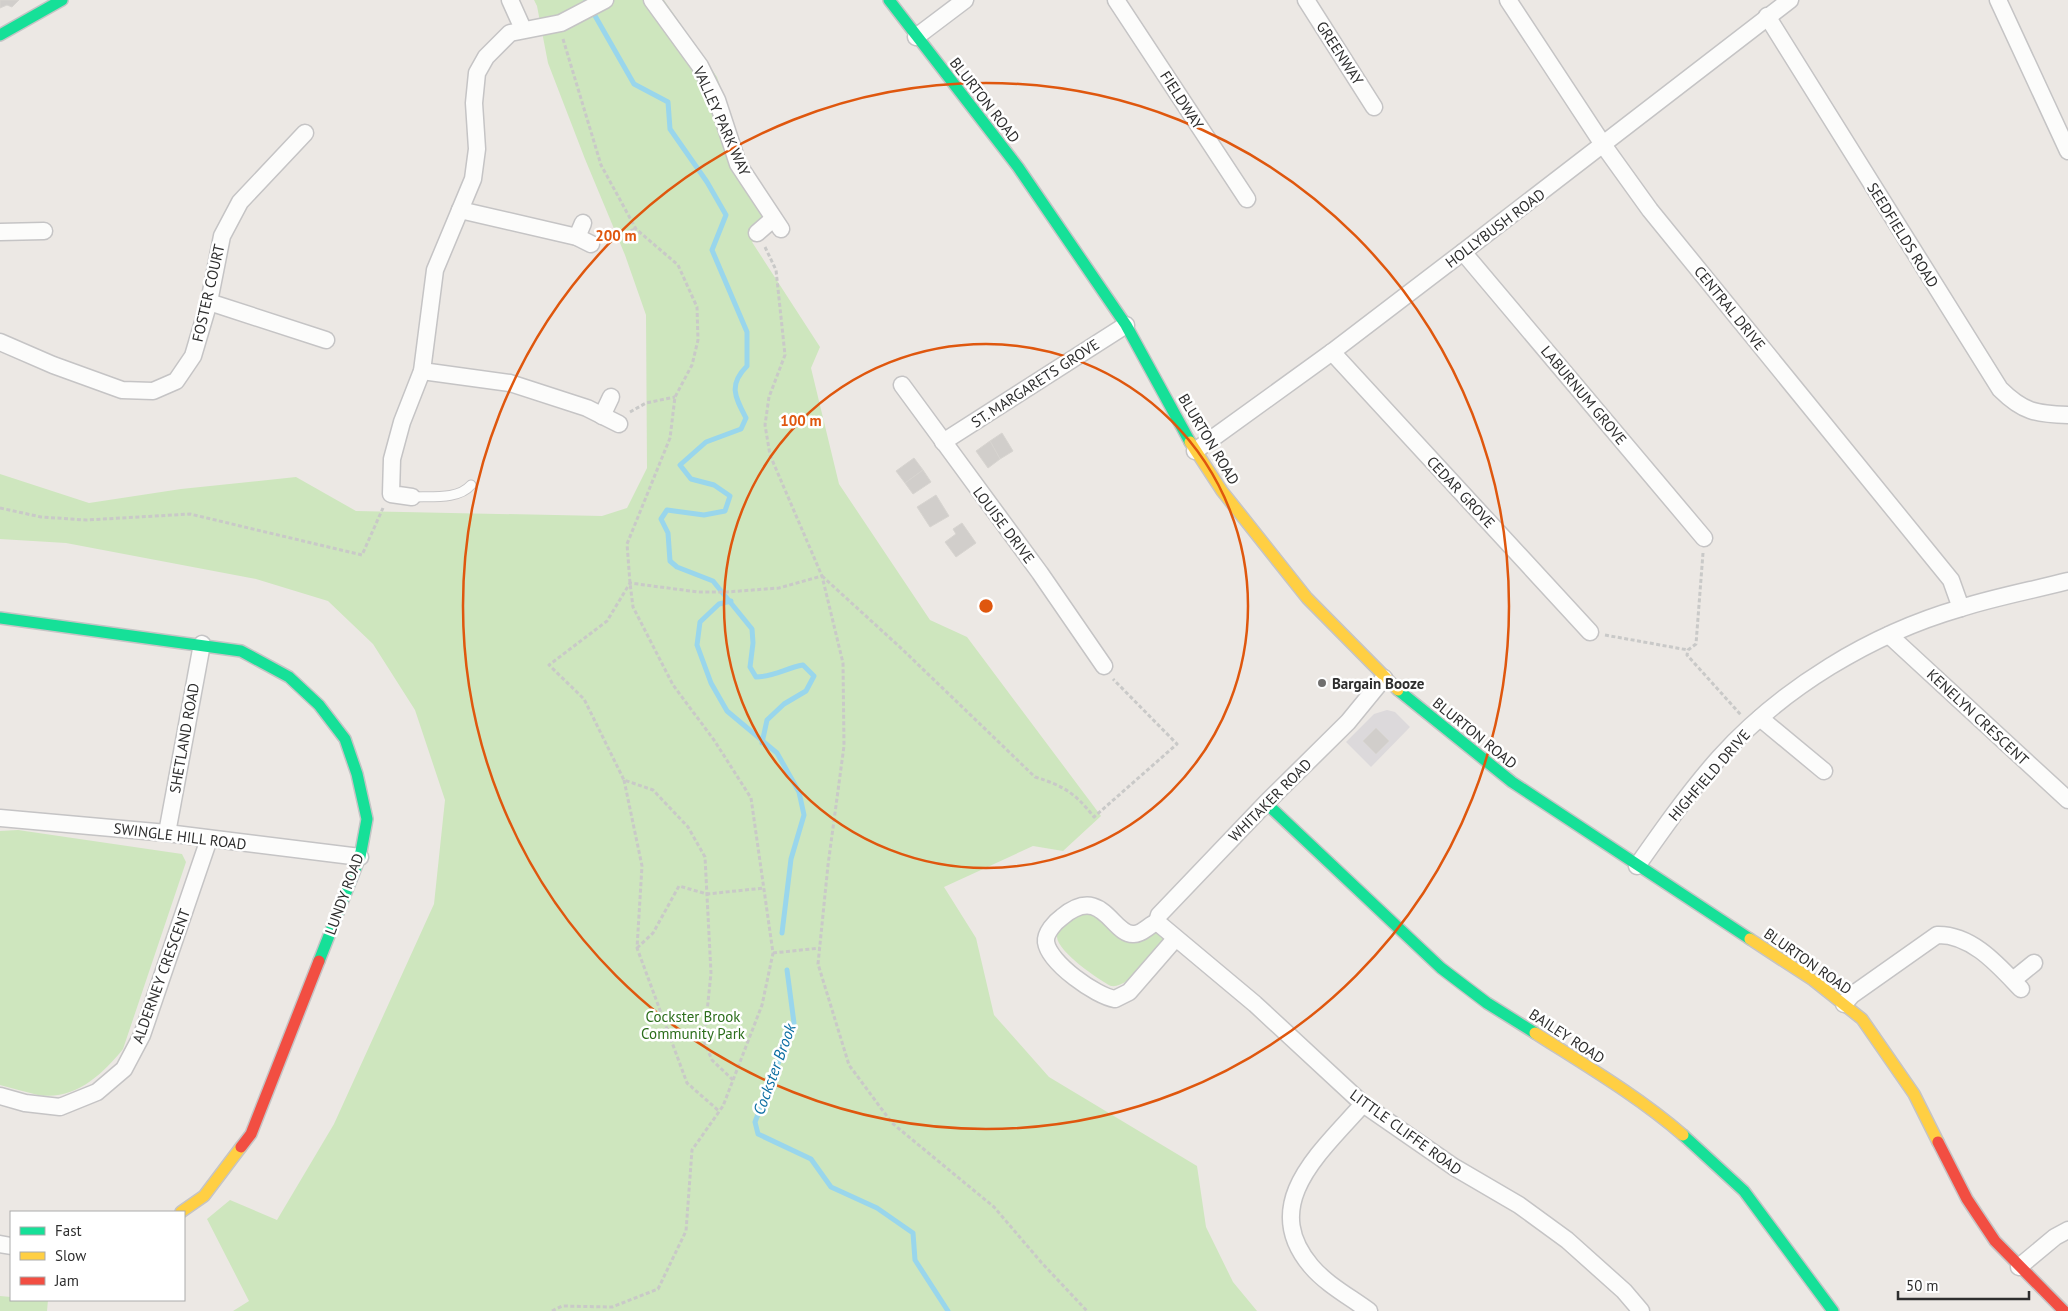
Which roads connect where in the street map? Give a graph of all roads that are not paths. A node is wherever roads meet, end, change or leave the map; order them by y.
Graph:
1 (62, 0) edge
2 (510, 0) edge
3 (652, 0) edge
4 (889, 0) edge
5 (965, 0) edge
6 (1116, 0) edge
7 (1306, 0) edge
8 (1509, 0) edge
9 (1790, 0) edge
10 (1998, 0) edge
11 (602, 2) edge
12 (1766, 16) junction
13 (523, 29) junction
14 (0, 35) edge
15 (916, 37) junction
16 (1374, 106) dead end
17 (305, 134) dead end
18 (1604, 146) junction
19 (2068, 151) edge
20 (1247, 199) dead end
21 (460, 210) junction
22 (44, 231) dead end
23 (0, 232) edge
24 (757, 233) road end
25 (584, 234) road end
26 (1463, 252) junction
27 (209, 302) junction
28 (1126, 325) junction
29 (326, 340) dead end
30 (0, 342) edge
31 (1332, 352) junction
32 (422, 371) junction
33 (902, 385) dead end
34 (611, 397) dead end
35 (2068, 415) edge
36 (602, 416) junction
37 (619, 424) road end
38 (943, 442) junction
39 (1195, 451) junction
40 (471, 485) dead end
41 (412, 497) joint
42 (1704, 538) road end
43 (2068, 582) edge
44 (1960, 608) junction
45 (0, 618) edge
46 (1590, 632) road end
47 (1889, 635) junction
48 (202, 644) junction
49 (1104, 666) road end
50 (1384, 678) junction
51 (1755, 722) junction
52 (1824, 770) dead end
53 (2068, 800) edge
54 (1266, 803) junction
55 (0, 818) edge
56 (167, 833) junction
57 (210, 839) junction
58 (360, 857) junction
59 (1637, 866) junction
60 (1157, 922) junction
61 (1175, 939) junction
62 (2034, 963) dead end
63 (1844, 1004) junction
64 (0, 1096) edge
65 (1363, 1104) junction
66 (182, 1211) edge
67 (2068, 1230) edge
68 (2019, 1267) junction
69 (2063, 1306) edge
70 (1369, 1311) edge
71 (1641, 1311) edge
72 (1833, 1311) edge

1 - 14 street
2 - 13 street
3 - 24 street, VALLEY PARK WAY
4 - 15 street, BLURTON ROAD
5 - 15 street
6 - 20 street, FIELDWAY
7 - 16 street, GREENWAY
8 - 18 street, CENTRAL DRIVE
9 - 12 street, HOLLYBUSH ROAD
10 - 19 street
11 - 13 street
12 - 18 street, HOLLYBUSH ROAD
12 - 35 street, SEEDFIELDS ROAD
13 - 21 street
15 - 28 street, BLURTON ROAD
17 - 27 street, FOSTER COURT
18 - 26 street, HOLLYBUSH ROAD
18 - 44 street, CENTRAL DRIVE
21 - 25 street
21 - 32 street
22 - 23 street
26 - 31 street, HOLLYBUSH ROAD
26 - 42 street, LABURNUM GROVE
27 - 29 street
27 - 30 street, FOSTER COURT
28 - 38 street, ST. MARGARETS GROVE
28 - 39 street, BLURTON ROAD
31 - 39 street, HOLLYBUSH ROAD
31 - 46 street, CEDAR GROVE
32 - 36 street
32 - 41 street
33 - 38 street, LOUISE DRIVE
34 - 36 street
36 - 37 street
38 - 49 street, LOUISE DRIVE
39 - 50 street, BLURTON ROAD
40 - 41 lane
43 - 44 street, HIGHFIELD DRIVE
44 - 47 street, HIGHFIELD DRIVE
45 - 48 street, LUNDY ROAD
47 - 51 street, HIGHFIELD DRIVE
47 - 53 street, KENELYN CRESCENT
48 - 56 street, SHETLAND ROAD
48 - 58 street, LUNDY ROAD
50 - 54 street, WHITAKER ROAD
50 - 59 street, BLURTON ROAD
51 - 52 street
51 - 59 street, HIGHFIELD DRIVE
54 - 60 street, WHITAKER ROAD
54 - 72 street, BAILEY ROAD
55 - 56 street, SWINGLE HILL ROAD
56 - 57 street, SWINGLE HILL ROAD
57 - 58 street, SWINGLE HILL ROAD
57 - 64 street, ALDERNEY CRESCENT
58 - 66 street, LUNDY ROAD
59 - 63 street, BLURTON ROAD
60 - 61 street, LITTLE CLIFFE ROAD
60 - 61 street
61 - 65 street, LITTLE CLIFFE ROAD
62 - 63 street
63 - 68 street, BLURTON ROAD
65 - 70 street
65 - 71 street, LITTLE CLIFFE ROAD
67 - 68 street
68 - 69 street, BLURTON ROAD

